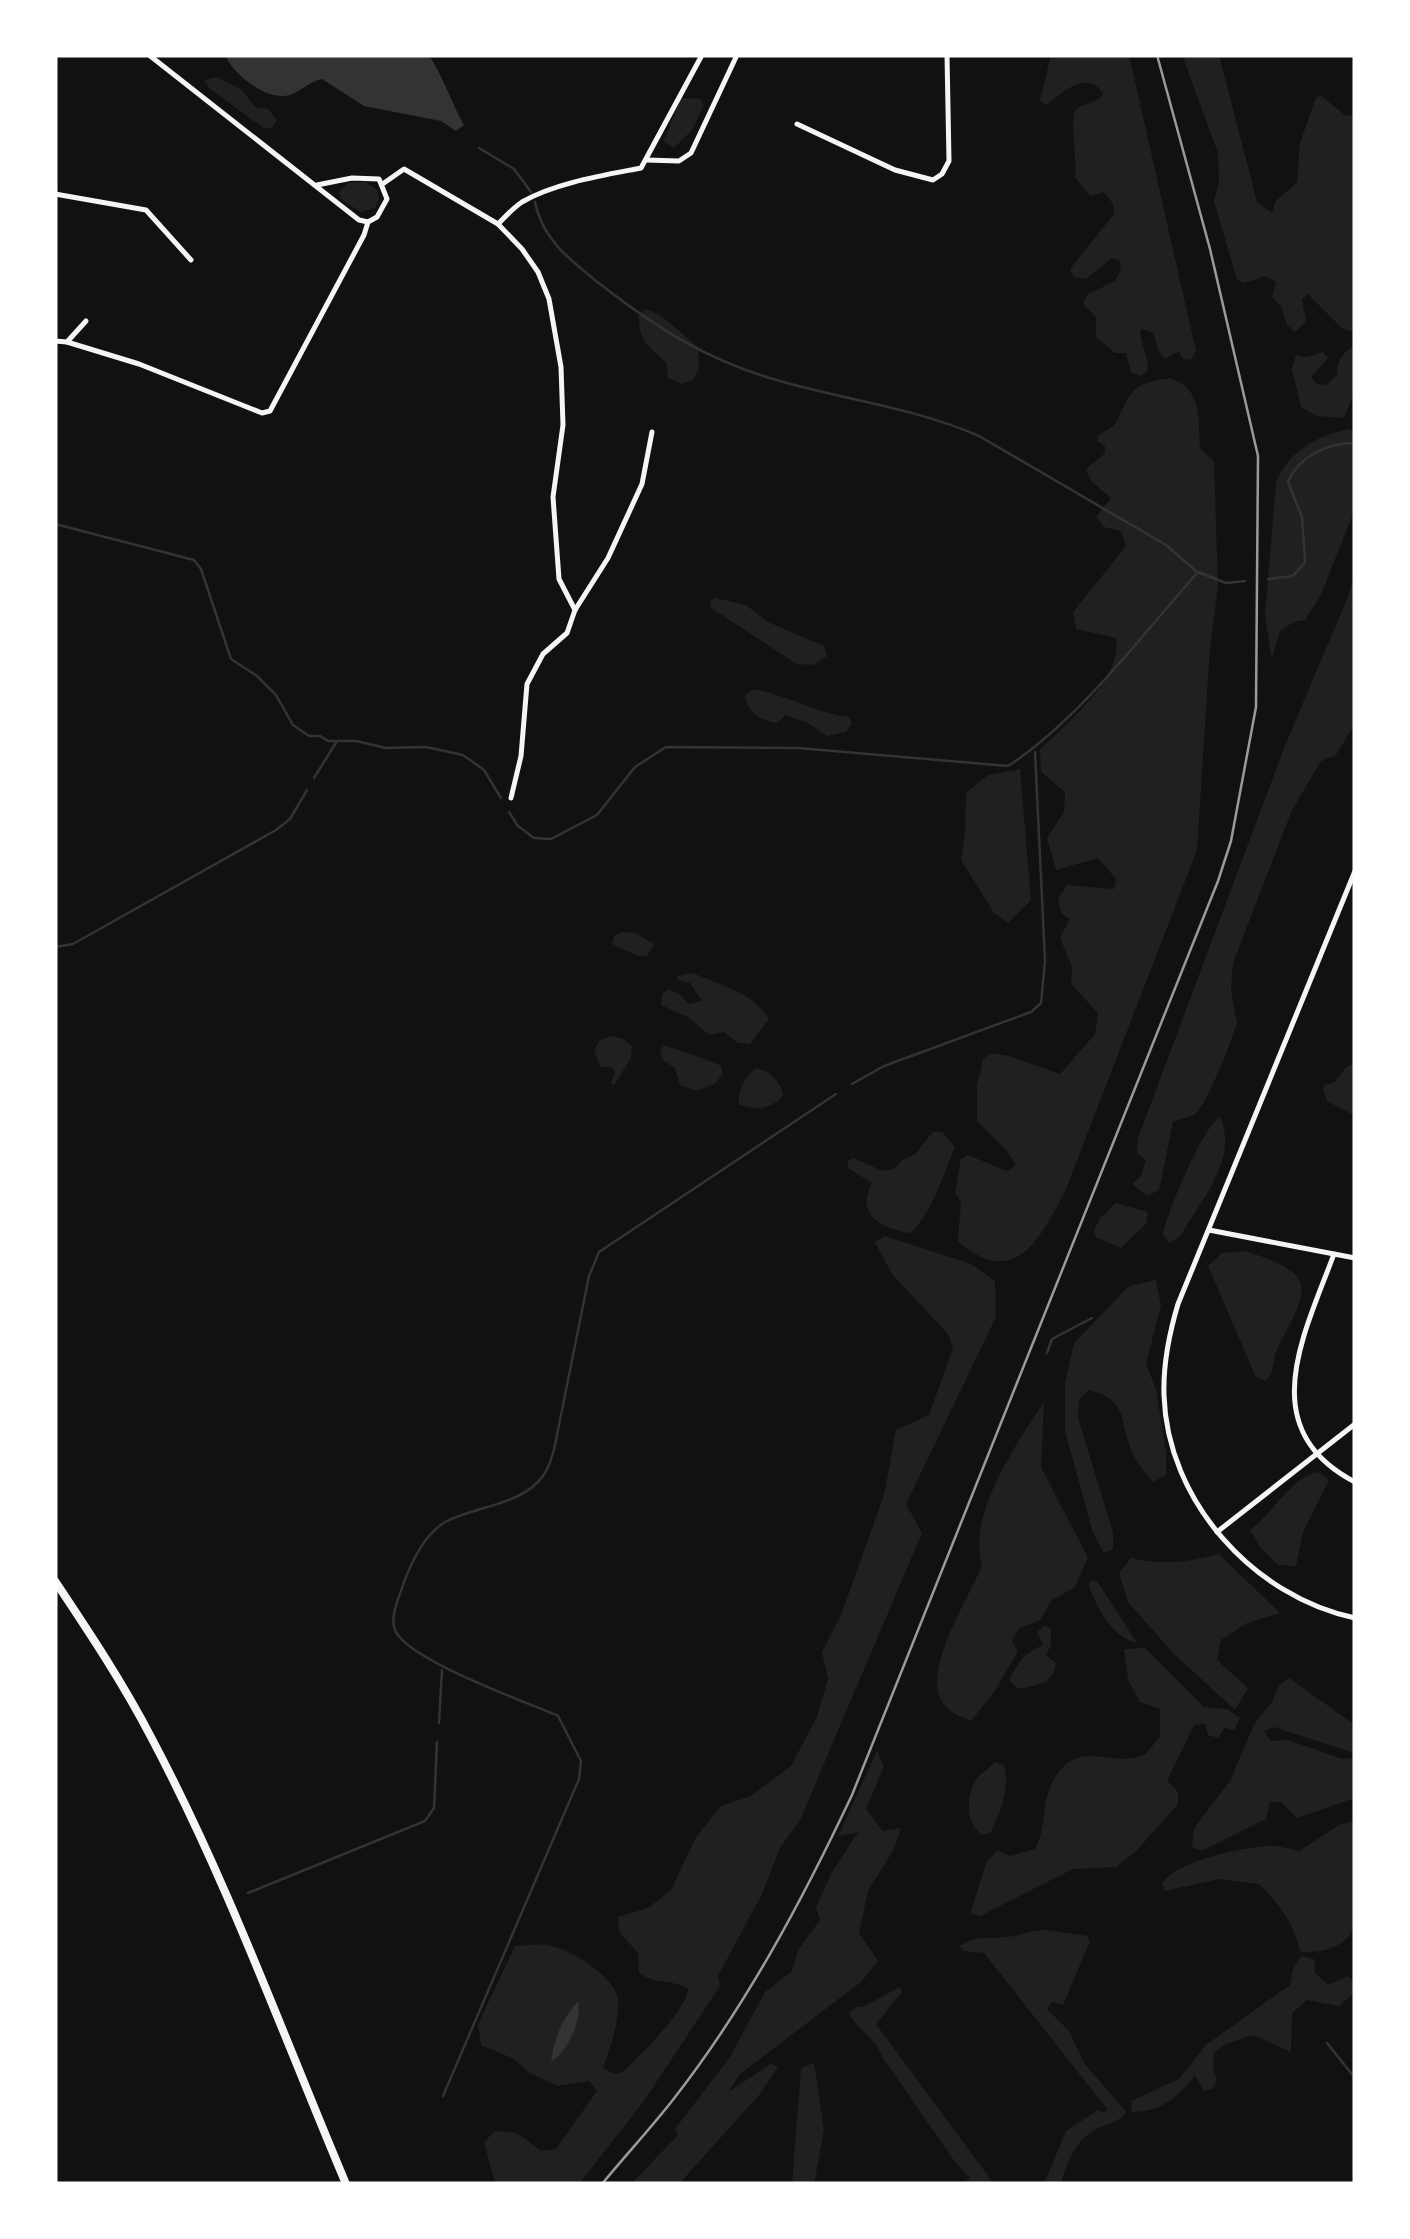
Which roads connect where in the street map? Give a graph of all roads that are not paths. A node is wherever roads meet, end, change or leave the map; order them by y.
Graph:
1 (149, 55) edge
2 (702, 55) edge
3 (737, 55) edge
4 (947, 55) edge
5 (796, 124) dead end
6 (646, 160) junction
7 (383, 184) junction
8 (317, 185) junction
9 (55, 194) edge
10 (368, 222) junction
11 (498, 224) junction
12 (191, 260) dead end
13 (86, 322) dead end
14 (55, 341) edge
15 (67, 342) junction
16 (652, 432) dead end
17 (575, 610) junction
18 (511, 798) dead end
19 (1355, 871) edge
20 (1210, 1230) junction
21 (1334, 1254) junction
22 (1355, 1258) edge
23 (1355, 1424) edge
24 (1317, 1454) junction
25 (1355, 1482) edge
26 (1217, 1532) junction
27 (55, 1581) edge
28 (1355, 1618) edge
29 (346, 2184) edge

1 - 8 street
2 - 6 street
3 - 6 street
4 - 5 street
6 - 11 street
7 - 8 street
7 - 10 street
7 - 11 street
8 - 10 street
9 - 12 street
10 - 15 street
11 - 17 street
13 - 15 street
14 - 15 street
16 - 17 street
17 - 18 street
19 - 20 street
20 - 21 street
20 - 26 street
21 - 22 street
21 - 24 street
23 - 24 street
24 - 25 street
24 - 26 street
26 - 28 street
27 - 29 highway

